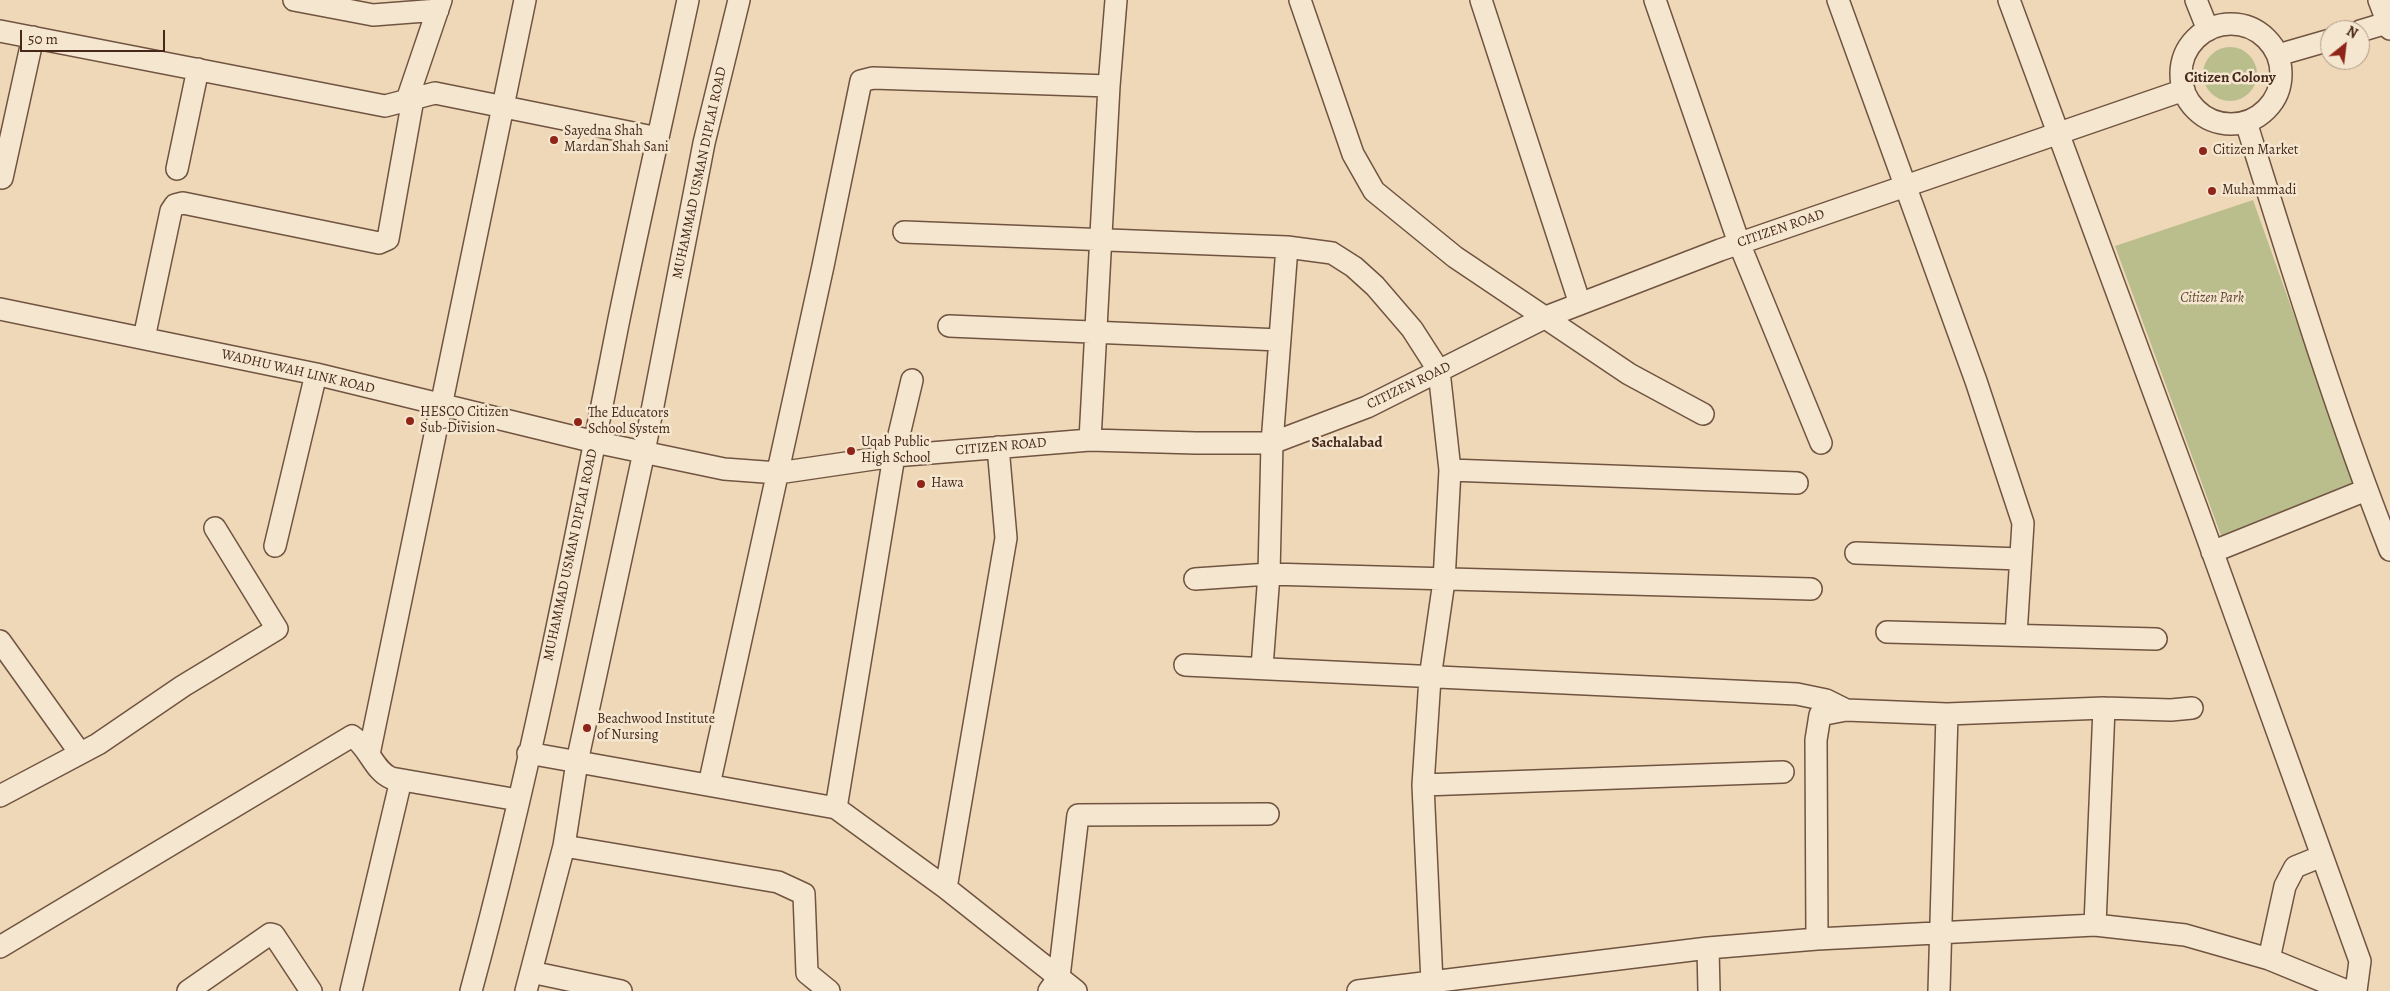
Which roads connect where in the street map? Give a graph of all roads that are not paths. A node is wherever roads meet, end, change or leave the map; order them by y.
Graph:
1 (294, 0) edge
2 (525, 0) edge
3 (688, 0) edge
4 (739, 0) edge
5 (1116, 0) edge
6 (1300, 0) edge
7 (1481, 0) edge
8 (1655, 0) edge
9 (1838, 0) edge
10 (2008, 0) edge
11 (2196, 0) edge
12 (2379, 0) edge
13 (440, 5) edge
14 (2389, 25) edge
15 (2370, 29) edge
16 (2208, 30) junction
17 (0, 31) edge
18 (33, 37) junction
19 (2320, 43) edge
20 (2278, 55) junction
21 (198, 69) junction
22 (1109, 86) junction
23 (2184, 90) junction
24 (410, 100) junction
25 (503, 107) junction
26 (2246, 122) junction
27 (2058, 135) junction
28 (658, 138) junction
29 (177, 169) dead end
30 (2, 178) dead end
31 (1905, 187) junction
32 (904, 232) dead end
33 (1101, 240) junction
34 (1739, 243) junction
35 (1288, 246) junction
36 (1580, 304) junction
37 (0, 310) edge
38 (1546, 317) junction
39 (949, 326) dead end
40 (1096, 334) junction
41 (144, 338) junction
42 (1280, 340) junction
43 (1439, 371) junction
44 (316, 374) junction
45 (912, 380) dead end
46 (441, 404) junction
47 (1703, 414) dead end
48 (1090, 440) junction
49 (595, 442) junction
50 (1272, 443) junction
51 (1821, 443) dead end
52 (998, 447) junction
53 (644, 452) junction
54 (894, 456) junction
55 (1450, 470) junction
56 (778, 473) junction
57 (1797, 483) dead end
58 (2366, 490) junction
59 (215, 528) dead end
60 (275, 546) dead end
61 (2390, 550) edge
62 (2212, 552) junction
63 (1856, 553) dead end
64 (2020, 559) junction
65 (1269, 574) junction
66 (1195, 579) dead end
67 (1444, 581) junction
68 (1811, 589) dead end
69 (1886, 632) dead end
70 (2016, 635) junction
71 (2156, 639) dead end
72 (0, 641) edge
73 (1185, 665) dead end
74 (1262, 667) junction
75 (1430, 678) junction
76 (2104, 708) junction
77 (2192, 708) dead end
78 (1846, 710) junction
79 (1947, 714) junction
80 (80, 753) junction
81 (528, 753) junction
82 (369, 754) junction
83 (577, 762) junction
84 (1783, 772) dead end
85 (401, 780) junction
86 (1423, 784) junction
87 (709, 785) junction
88 (0, 796) edge
89 (518, 800) junction
90 (836, 808) junction
91 (1268, 814) dead end
92 (564, 846) junction
93 (2322, 856) junction
94 (946, 888) junction
95 (2095, 925) junction
96 (1941, 933) junction
97 (1817, 939) junction
98 (0, 947) edge
99 (1708, 948) junction
100 (2269, 959) junction
101 (528, 982) edge
102 (1507, 982) edge
103 (1432, 983) junction
104 (1054, 984) edge
105 (477, 990) edge
106 (188, 991) edge
107 (311, 991) edge
108 (352, 991) edge
109 (620, 991) edge
110 (829, 991) edge
111 (1076, 991) edge
112 (1358, 991) edge
113 (1709, 991) edge
114 (1939, 991) edge
115 (2347, 991) edge
116 (2356, 991) edge

1 - 13 street
2 - 25 street
3 - 28 street, MUHAMMAD USMAN DIPLAI ROAD
4 - 53 street, MUHAMMAD USMAN DIPLAI ROAD
5 - 22 street
6 - 38 street
7 - 36 street
8 - 34 street
9 - 31 street
10 - 27 street
11 - 16 street
12 - 14 street
13 - 24 street
14 - 15 street
16 - 20 street
16 - 23 street
17 - 18 street
18 - 21 street
18 - 30 street
19 - 20 street
20 - 26 street
21 - 24 street
21 - 29 street
22 - 33 street
22 - 56 street
23 - 26 street
23 - 27 street, CITIZEN ROAD
24 - 25 street
24 - 41 street
25 - 28 street
25 - 46 street
26 - 58 street
27 - 31 street, CITIZEN ROAD
27 - 62 street
28 - 49 street, MUHAMMAD USMAN DIPLAI ROAD
31 - 34 street, CITIZEN ROAD
31 - 64 street
32 - 33 street
33 - 35 street
33 - 40 street
34 - 36 street, CITIZEN ROAD
34 - 51 street
35 - 42 street
35 - 43 street
36 - 38 street, CITIZEN ROAD
37 - 41 street, WADHU WAH LINK ROAD
38 - 43 street, CITIZEN ROAD
38 - 47 street
39 - 40 street
40 - 42 street
40 - 48 street
41 - 44 street, WADHU WAH LINK ROAD
42 - 50 street
43 - 50 street, CITIZEN ROAD
43 - 55 street
44 - 46 street, WADHU WAH LINK ROAD
44 - 60 street
45 - 54 street
46 - 49 street, WADHU WAH LINK ROAD
46 - 82 street
48 - 50 street, CITIZEN ROAD
48 - 52 street, CITIZEN ROAD
49 - 53 street, CITIZEN ROAD
49 - 81 street, MUHAMMAD USMAN DIPLAI ROAD
50 - 65 street
52 - 54 street, CITIZEN ROAD
52 - 94 street
53 - 56 street, CITIZEN ROAD
53 - 83 street, MUHAMMAD USMAN DIPLAI ROAD
54 - 56 street, CITIZEN ROAD
54 - 90 street
55 - 57 street
55 - 67 street
56 - 87 street
58 - 61 street
58 - 62 street
59 - 80 street
62 - 93 street
63 - 64 street
64 - 70 street
65 - 66 street
65 - 67 street
65 - 74 street
67 - 68 street
67 - 75 street
69 - 70 street
70 - 71 street
72 - 80 street
73 - 74 street
74 - 75 street
75 - 78 street
75 - 86 street
76 - 77 street
76 - 79 street
76 - 95 street
78 - 79 street
78 - 97 street
79 - 96 street
80 - 88 street
81 - 83 street
81 - 89 street, MUHAMMAD USMAN DIPLAI ROAD
82 - 85 street
82 - 98 street
83 - 87 street
83 - 92 street, MUHAMMAD USMAN DIPLAI ROAD
84 - 86 street
85 - 89 street
85 - 108 street
86 - 103 street
87 - 90 street
89 - 105 street, MUHAMMAD USMAN DIPLAI ROAD
90 - 94 street
91 - 104 street
92 - 101 street, MUHAMMAD USMAN DIPLAI ROAD
92 - 110 street
93 - 100 street
93 - 116 street
94 - 104 street
95 - 96 street
95 - 100 street
96 - 97 street
96 - 114 street
97 - 99 street
99 - 102 street
99 - 113 street
100 - 115 street
101 - 109 street
102 - 103 street
103 - 112 street
104 - 111 street
106 - 107 street

